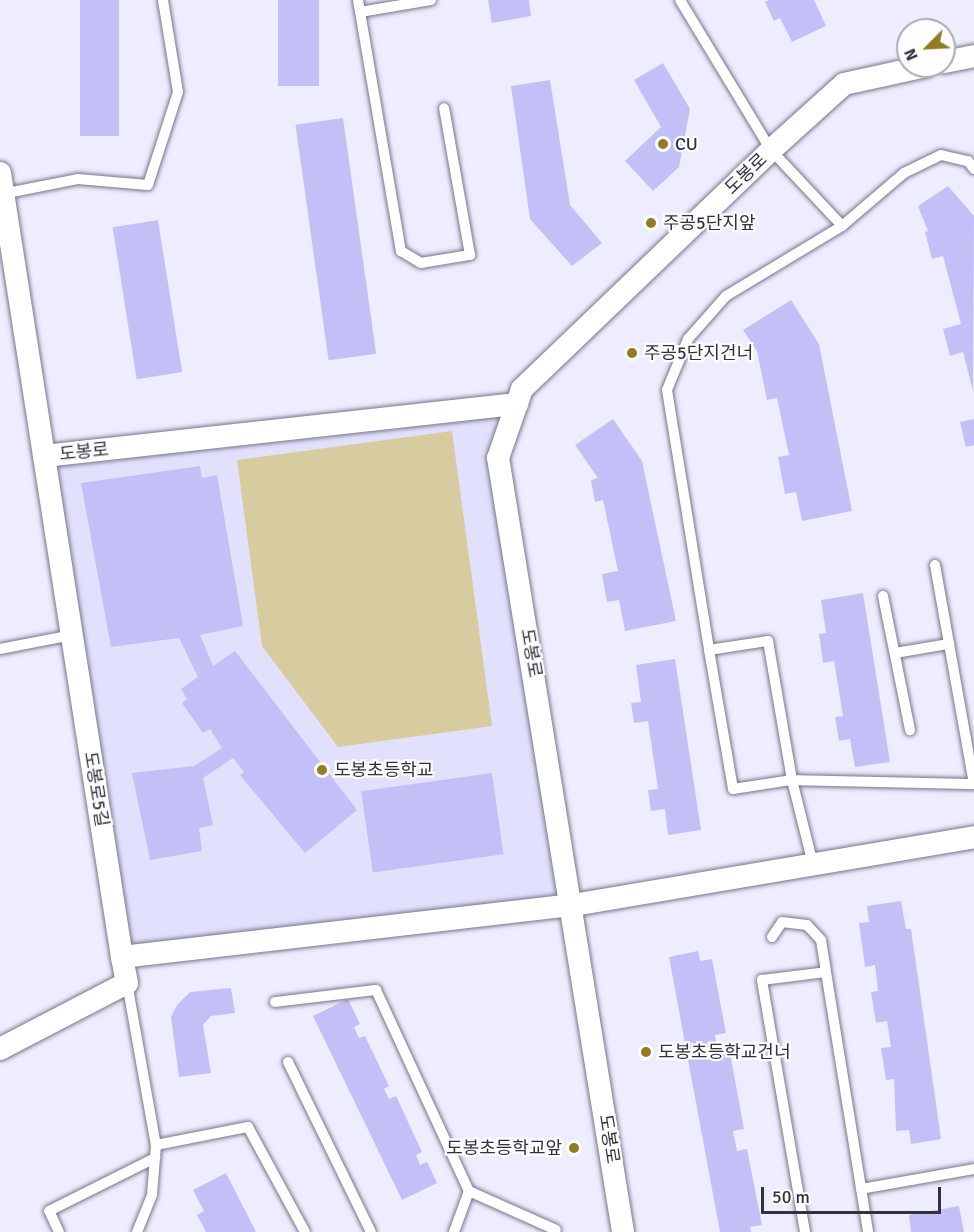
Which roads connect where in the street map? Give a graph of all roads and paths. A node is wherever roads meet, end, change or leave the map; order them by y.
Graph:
1 (163, 0) edge
2 (358, 0) edge
3 (430, 0) edge
4 (680, 0) edge
5 (360, 12) junction
6 (974, 56) edge
7 (956, 60) edge
8 (896, 73) edge
9 (444, 108) dead end
10 (771, 150) junction
11 (974, 169) edge
12 (1, 187) edge
13 (842, 226) junction
14 (517, 404) junction
15 (44, 456) junction
16 (935, 565) dead end
17 (883, 596) dead end
18 (72, 635) junction
19 (949, 644) junction
20 (0, 649) edge
21 (709, 650) junction
22 (895, 653) junction
23 (910, 730) dead end
24 (792, 780) junction
25 (974, 784) edge
26 (974, 837) edge
27 (813, 864) junction
28 (573, 905) junction
29 (772, 937) dead end
30 (122, 957) junction
31 (826, 972) junction
32 (127, 983) junction
33 (275, 1002) dead end
34 (0, 1049) edge
35 (288, 1062) dead end
36 (156, 1145) junction
37 (154, 1158) junction
38 (974, 1169) edge
39 (861, 1189) junction
40 (469, 1191) junction
41 (556, 1230) dead end
42 (59, 1232) edge
43 (137, 1232) edge
44 (304, 1232) edge
45 (371, 1232) edge
46 (454, 1232) edge
47 (623, 1232) edge
48 (805, 1232) edge
49 (868, 1232) edge

1 - 12 lane
2 - 5 lane
3 - 5 lane
4 - 10 lane
5 - 9 lane
6 - 7 street
8 - 10 street, 도봉로
10 - 13 lane
10 - 14 street, 도봉로
11 - 13 lane
12 - 15 street, 도봉로5길
13 - 21 lane
14 - 15 street, 도봉로
14 - 28 street, 도봉로
15 - 18 street, 도봉로5길
16 - 19 lane
17 - 22 lane
18 - 20 lane
18 - 30 street, 도봉로5길
19 - 22 lane
19 - 25 lane
21 - 24 lane
21 - 24 lane
22 - 23 lane
24 - 25 lane
24 - 27 lane
26 - 27 street
27 - 28 street
28 - 30 street
28 - 47 street, 도봉로
29 - 31 lane
30 - 32 street, 도봉로5길
31 - 39 lane
31 - 48 lane
32 - 34 street
32 - 36 lane
33 - 40 lane
35 - 45 lane
36 - 37 lane
36 - 44 lane
37 - 42 lane
37 - 43 lane
38 - 39 lane
39 - 49 lane
40 - 41 lane
40 - 46 lane

